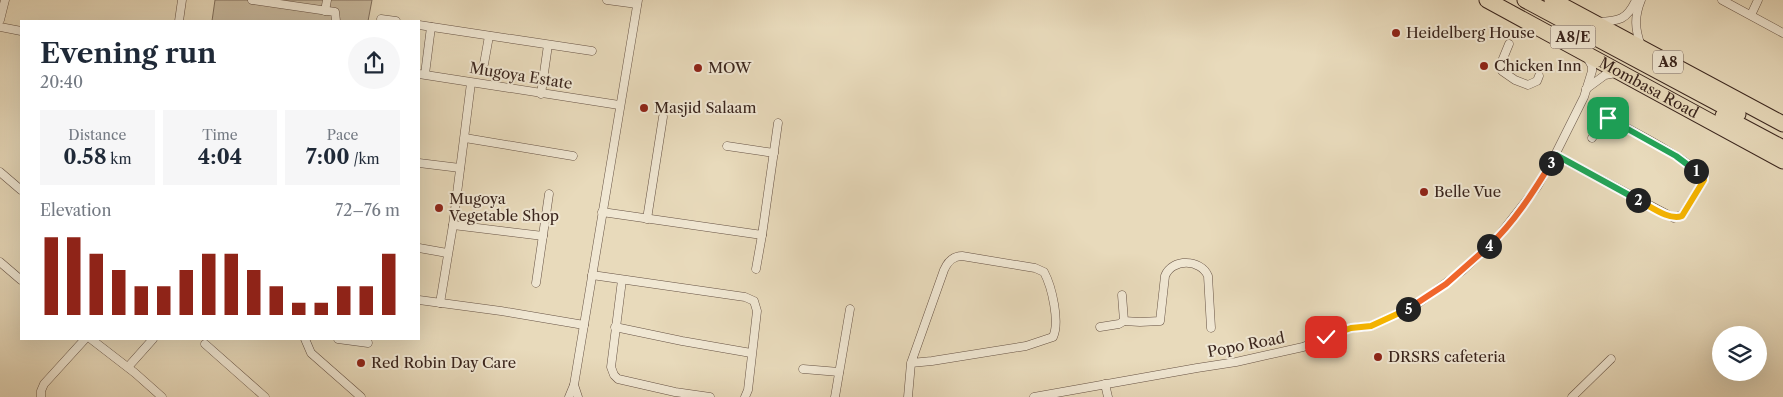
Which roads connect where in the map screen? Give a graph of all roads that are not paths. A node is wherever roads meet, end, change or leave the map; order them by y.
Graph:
1 (5, 0) edge
2 (182, 0) edge
3 (252, 0) edge
4 (327, 0) edge
5 (608, 0) edge
6 (1487, 0) edge
7 (1503, 0) edge
8 (1525, 0) edge
9 (1552, 0) edge
10 (1636, 0) edge
11 (1641, 0) edge
12 (1722, 0) edge
13 (1758, 0) edge
14 (638, 2) edge
15 (326, 11) junction
16 (1750, 14) junction
17 (381, 19) dead end
18 (0, 20) edge
19 (179, 20) edge
20 (336, 20) edge
21 (388, 20) edge
22 (1594, 23) junction
23 (420, 25) edge
24 (0, 27) edge
25 (431, 27) junction
26 (20, 31) edge
27 (1783, 33) edge
28 (489, 36) junction
29 (1509, 44) dead end
30 (548, 45) junction
31 (1574, 47) junction
32 (1642, 48) junction
33 (592, 51) dead end
34 (484, 64) dead end
35 (422, 74) edge
36 (1625, 74) junction
37 (1539, 76) dead end
38 (471, 83) junction
39 (1586, 88) junction
40 (541, 94) junction
41 (619, 105) junction
42 (663, 117) dead end
43 (778, 124) dead end
44 (1783, 124) edge
45 (465, 138) junction
46 (1592, 138) dead end
47 (1783, 139) edge
48 (727, 146) dead end
49 (1783, 148) edge
50 (774, 153) junction
51 (1556, 155) junction
52 (573, 156) dead end
53 (1783, 161) edge
54 (420, 162) edge
55 (460, 168) junction
56 (0, 172) edge
57 (20, 189) edge
58 (549, 194) dead end
59 (602, 212) junction
60 (647, 219) junction
61 (453, 225) junction
62 (543, 236) junction
63 (762, 236) junction
64 (420, 248) edge
65 (447, 253) junction
66 (0, 262) edge
67 (756, 269) dead end
68 (592, 275) junction
69 (20, 279) edge
70 (622, 280) junction
71 (536, 283) dead end
72 (1122, 295) dead end
73 (420, 300) edge
74 (440, 303) junction
75 (850, 309) dead end
76 (1124, 321) junction
77 (584, 325) junction
78 (615, 327) junction
79 (1100, 327) dead end
80 (1211, 328) dead end
81 (84, 340) edge
82 (92, 340) edge
83 (152, 340) edge
84 (306, 340) edge
85 (346, 340) edge
86 (368, 343) dead end
87 (205, 344) dead end
88 (751, 352) junction
89 (1611, 359) dead end
90 (911, 363) junction
91 (128, 367) junction
92 (803, 369) dead end
93 (839, 372) junction
94 (1105, 384) junction
95 (257, 390) junction
96 (41, 397) edge
97 (162, 397) edge
98 (251, 397) edge
99 (265, 397) edge
100 (361, 397) edge
101 (573, 397) edge
102 (710, 397) edge
103 (745, 397) edge
104 (835, 397) edge
105 (908, 397) edge
106 (1034, 397) edge
107 (1108, 397) edge
108 (1572, 397) edge

1 - 18 street
2 - 19 street
3 - 15 street
4 - 15 street
5 - 14 street
6 - 31 highway, Mombasa Road / A8
7 - 49 highway, A8/E
8 - 47 highway, A8/E
9 - 22 highway, Mombasa Road / A8
10 - 22 street
11 - 32 street
12 - 16 street
13 - 16 street
14 - 41 street
15 - 20 street
16 - 27 street
17 - 21 street
22 - 32 highway, Mombasa Road / A8
23 - 25 street
24 - 26 street
25 - 28 street
25 - 35 street
28 - 30 street
28 - 34 street
29 - 37 street
30 - 33 street
30 - 40 street
31 - 36 highway, Mombasa Road / A8
31 - 39 street, Popo Road
32 - 44 highway, Mombasa Road / A8
35 - 38 street, Mugoya Estate
36 - 39 street
36 - 53 highway, Mombasa Road / A8
38 - 40 street, Mugoya Estate
38 - 45 street
39 - 51 street, Popo Road
40 - 41 street, Mugoya Estate
41 - 59 street
42 - 60 street
43 - 50 street
45 - 52 street
45 - 55 street
46 - 51 street
48 - 50 street
50 - 63 street
51 - 94 street, Popo Road
54 - 55 street
55 - 61 street
56 - 57 street
58 - 62 street
59 - 60 street
59 - 68 street
60 - 63 street
61 - 62 street
61 - 65 street
62 - 71 street
63 - 67 street
64 - 65 street
65 - 74 street
66 - 69 street
68 - 70 street
68 - 77 street
70 - 78 street
70 - 88 street
72 - 76 street
73 - 74 street
74 - 77 street
75 - 93 street
76 - 79 street
76 - 80 street
77 - 101 street
78 - 88 street
78 - 102 street
81 - 96 street
82 - 91 street
83 - 91 street
84 - 100 street
85 - 86 street
87 - 95 street
88 - 103 street
89 - 108 street
90 - 90 street
90 - 105 street
91 - 97 street
92 - 93 street
93 - 104 street
94 - 106 street, Popo Road
94 - 107 street
95 - 98 street
95 - 99 street

